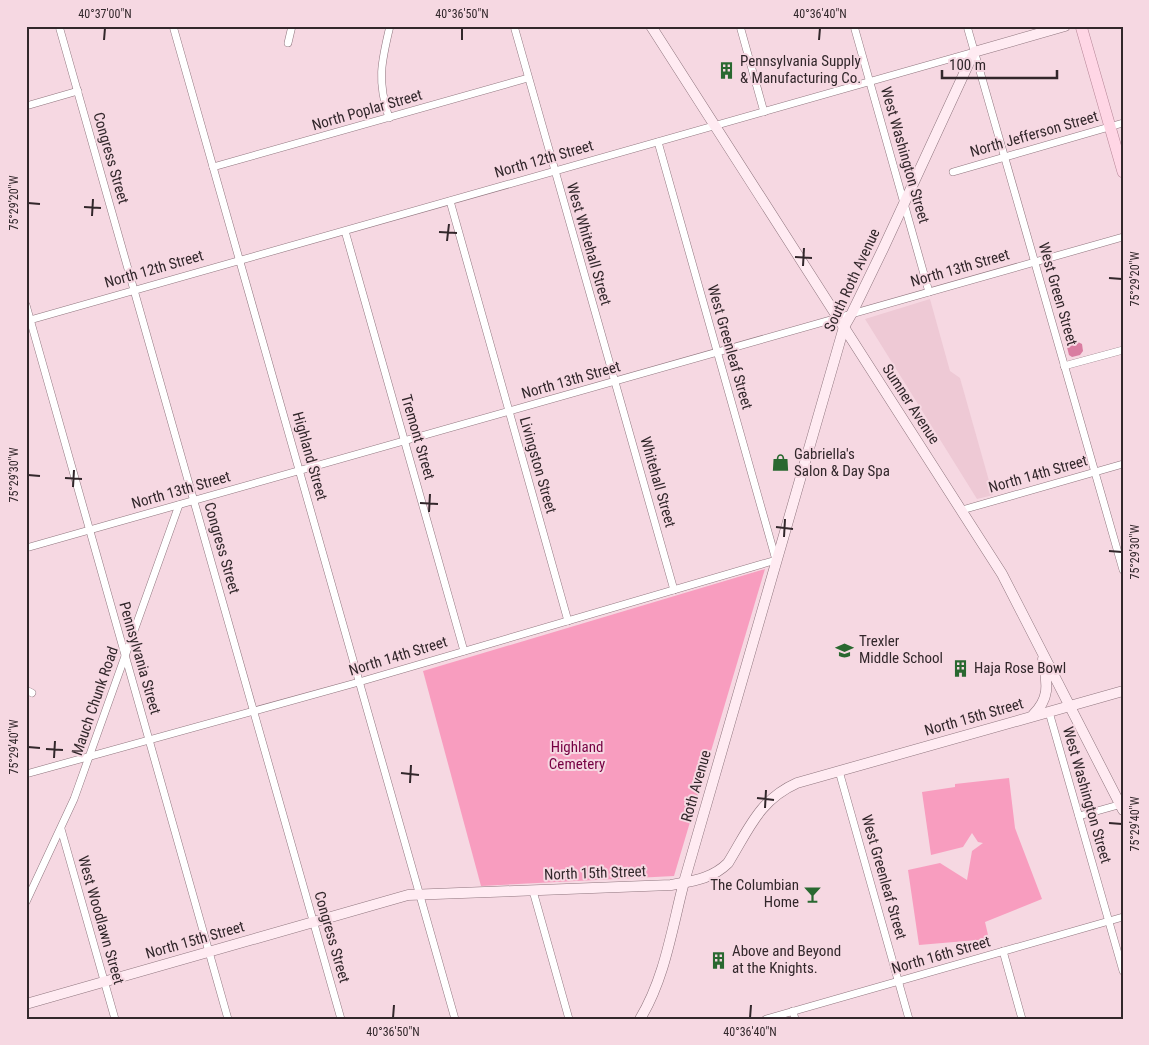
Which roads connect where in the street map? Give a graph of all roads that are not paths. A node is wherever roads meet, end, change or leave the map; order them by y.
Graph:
1 (59, 26) edge
2 (173, 26) edge
3 (292, 26) edge
4 (390, 26) edge
5 (514, 26) edge
6 (651, 26) edge
7 (740, 26) edge
8 (854, 26) edge
9 (967, 26) edge
10 (1065, 26) edge
11 (1081, 26) edge
12 (288, 43) dead end
13 (974, 52) junction
14 (528, 78) junction
15 (870, 82) junction
16 (78, 91) junction
17 (26, 106) edge
18 (764, 112) junction
19 (389, 118) junction
20 (1123, 124) edge
21 (715, 126) junction
22 (1110, 127) junction
23 (658, 142) junction
24 (1005, 157) junction
25 (213, 168) junction
26 (555, 172) junction
27 (953, 172) dead end
28 (1123, 172) edge
29 (450, 201) junction
30 (904, 203) junction
31 (344, 231) junction
32 (1123, 237) edge
33 (240, 261) junction
34 (1035, 262) junction
35 (134, 291) junction
36 (929, 292) junction
37 (26, 305) edge
38 (852, 313) junction
39 (838, 318) junction
40 (30, 320) junction
41 (844, 327) junction
42 (1123, 350) edge
43 (718, 352) junction
44 (1064, 366) junction
45 (614, 382) junction
46 (509, 412) junction
47 (405, 441) junction
48 (1123, 464) edge
49 (300, 470) junction
50 (1094, 472) junction
51 (194, 501) junction
52 (179, 505) junction
53 (962, 510) junction
54 (89, 530) junction
55 (26, 548) edge
56 (776, 560) junction
57 (1123, 570) edge
58 (674, 590) junction
59 (568, 621) junction
60 (464, 651) junction
61 (1042, 651) junction
62 (125, 655) junction
63 (359, 682) junction
64 (1123, 691) edge
65 (1070, 706) junction
66 (254, 711) junction
67 (1049, 712) junction
68 (1031, 717) junction
69 (149, 740) junction
70 (90, 757) junction
71 (839, 771) junction
72 (26, 774) edge
73 (1122, 806) edge
74 (1078, 816) junction
75 (61, 829) junction
76 (684, 882) junction
77 (533, 891) junction
78 (419, 895) junction
79 (26, 902) edge
80 (1123, 917) edge
81 (1108, 921) junction
82 (314, 922) junction
83 (209, 951) junction
84 (1003, 951) junction
85 (1123, 971) edge
86 (104, 981) junction
87 (898, 982) junction
88 (26, 1004) edge
89 (793, 1011) junction
90 (115, 1019) edge
91 (228, 1019) edge
92 (341, 1019) edge
93 (455, 1019) edge
94 (569, 1019) edge
95 (640, 1019) edge
96 (766, 1019) edge
97 (795, 1019) edge
98 (909, 1019) edge
99 (1022, 1019) edge

1 - 16 street, Congress Street
2 - 25 street, Highland Street
3 - 12 street
4 - 19 street
5 - 14 street, West Whitehall Street
6 - 21 main road, Sumner Avenue
7 - 18 street
8 - 15 street, West Washington Street
9 - 13 street, West Green Street
10 - 13 main road, North 12th Street
11 - 22 main road
13 - 15 street, North 12th Street
13 - 24 street, West Green Street
13 - 30 main road, South Roth Avenue
14 - 19 street, North Poplar Street
14 - 26 street, West Whitehall Street
15 - 18 street, North 12th Street
15 - 30 street, West Washington Street
16 - 17 street
16 - 35 street, Congress Street
18 - 21 street, North 12th Street
19 - 25 street, North Poplar Street
20 - 22 street, North Jefferson Street
21 - 23 street, North 12th Street
21 - 39 main road, Sumner Avenue
22 - 24 street, North Jefferson Street
22 - 28 main road
23 - 26 street, North 12th Street
23 - 43 street, West Greenleaf Street
24 - 27 street, North Jefferson Street
24 - 34 street, West Green Street
25 - 33 street, Highland Street
26 - 29 street, North 12th Street
26 - 45 street, West Whitehall Street
29 - 31 street, North 12th Street
29 - 46 street, Livingston Street
30 - 36 street, West Washington Street
30 - 38 main road, South Roth Avenue
31 - 33 street, North 12th Street
31 - 47 street, Tremont Street
32 - 34 street, North 13th Street
33 - 35 street, North 12th Street
33 - 49 street, Highland Street
34 - 36 street, North 13th Street
34 - 44 street, West Green Street
35 - 40 street, North 12th Street
35 - 51 street, Congress Street
36 - 38 street, North 13th Street
37 - 40 street, Pennsylvania Street
38 - 39 street, North 13th Street
38 - 41 main road, South Roth Avenue
39 - 41 main road, Sumner Avenue
39 - 43 street, North 13th Street
40 - 54 street, Pennsylvania Street
41 - 53 main road, Sumner Avenue
41 - 56 main road, South Roth Avenue
42 - 44 street
43 - 45 street, North 13th Street
43 - 56 street, West Greenleaf Street
44 - 50 street, West Green Street
45 - 46 street, North 13th Street
45 - 58 street, Whitehall Street
46 - 47 street, North 13th Street
46 - 59 street, Livingston Street
47 - 49 street, North 13th Street
47 - 60 street, Tremont Street
48 - 50 street, North 14th Street
49 - 51 street, North 13th Street
49 - 63 street, Highland Street
50 - 53 street, North 14th Street
50 - 57 street, West Green Street
51 - 52 street, North 13th Street
51 - 66 street, Congress Street
52 - 54 street, North 13th Street
52 - 62 street, Mauch Chunk Road
53 - 61 main road, Sumner Avenue
54 - 55 street, North 13th Street
54 - 62 street, Pennsylvania Street
56 - 58 street, North 14th Street
56 - 76 main road, Roth Avenue
58 - 59 street, North 14th Street
59 - 60 street, North 14th Street
60 - 63 street, North 14th Street
61 - 65 main road, Sumner Avenue
61 - 68 main road
62 - 69 street, Pennsylvania Street
62 - 70 street, Mauch Chunk Road
63 - 66 street, North 14th Street
63 - 78 street, Highland Street
64 - 65 main road, North 15th Street
65 - 67 main road, North 15th Street
65 - 73 main road, Sumner Avenue
66 - 69 street, North 14th Street
66 - 82 street, Congress Street
67 - 68 main road, North 15th Street
67 - 74 street, West Washington Street
68 - 71 main road, North 15th Street
69 - 70 street, North 14th Street
69 - 83 street, Pennsylvania Street
70 - 72 street, North 14th Street
70 - 75 street, Mauch Chunk Road
71 - 76 main road, North 15th Street
71 - 87 street, West Greenleaf Street
73 - 74 street
74 - 81 street, West Washington Street
75 - 79 street, Mauch Chunk Road
75 - 86 street, West Woodlawn Street
76 - 77 main road, North 15th Street
76 - 95 main road, Roth Avenue
77 - 78 main road, North 15th Street
77 - 94 street
78 - 82 main road, North 15th Street
78 - 93 street, Highland Street
80 - 81 street, North 16th Street
81 - 84 street, North 16th Street
81 - 85 street, West Washington Street
82 - 83 main road, North 15th Street
82 - 92 street, Congress Street
83 - 86 main road, North 15th Street
83 - 91 street, Pennsylvania Street
84 - 87 street, North 16th Street
84 - 99 street
86 - 88 main road, North 15th Street
86 - 90 street, West Woodlawn Street
87 - 89 street, North 16th Street
87 - 98 street, West Greenleaf Street
89 - 96 street, North 16th Street
89 - 97 street

